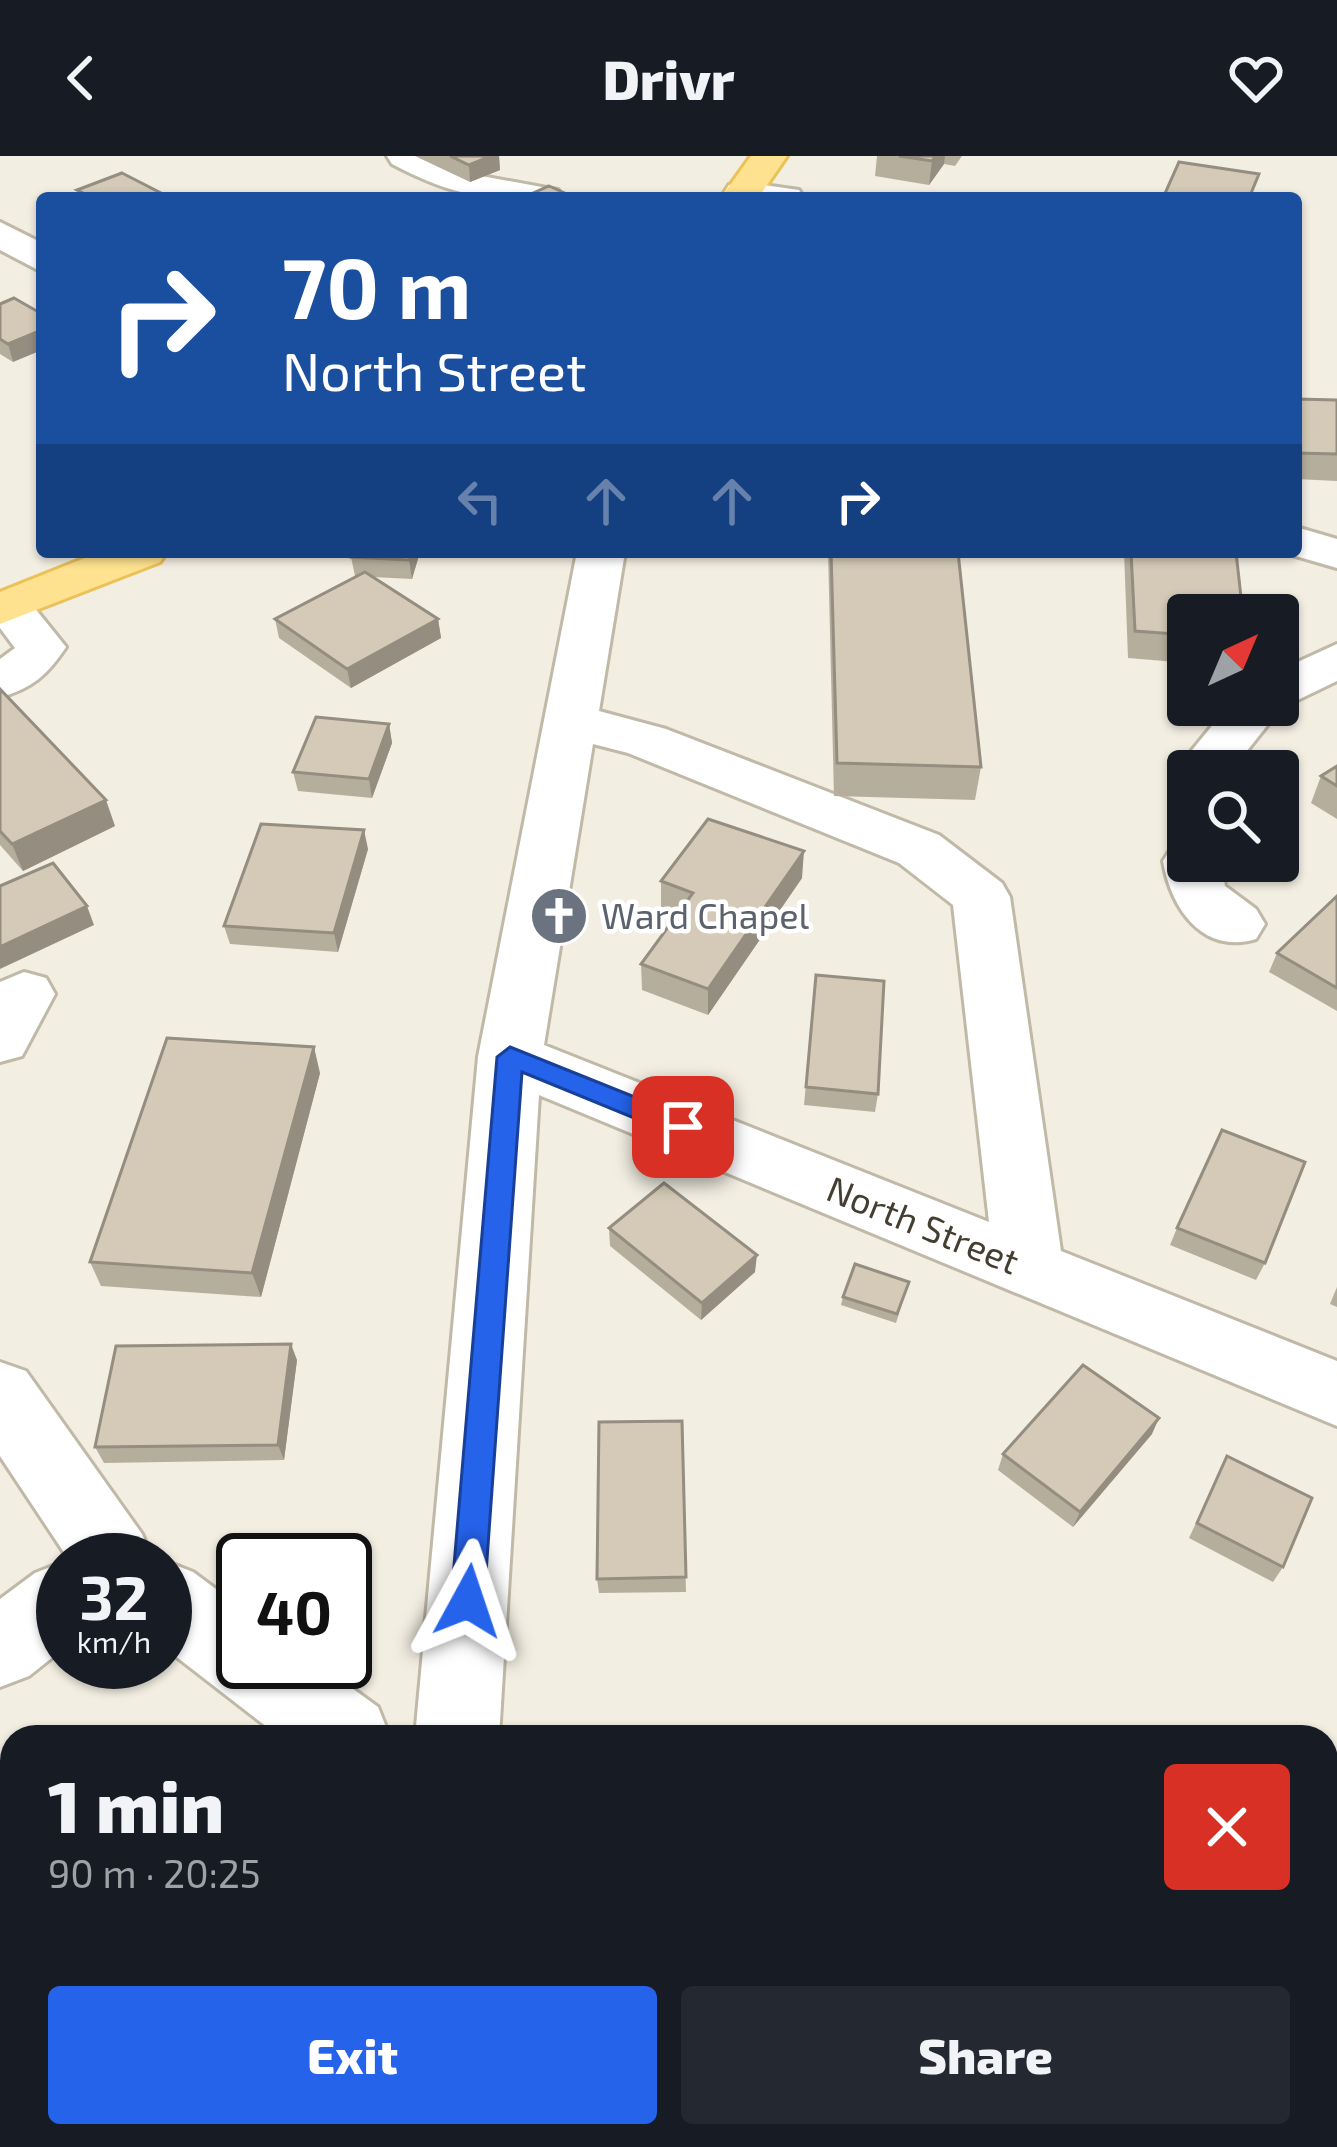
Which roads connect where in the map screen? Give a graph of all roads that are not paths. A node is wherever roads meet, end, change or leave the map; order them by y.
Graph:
1 (405, 156) edge
2 (769, 156) edge
3 (511, 192) edge
4 (743, 192) edge
5 (0, 233) edge
6 (36, 256) edge
7 (1302, 543) edge
8 (1337, 554) edge
9 (128, 558) edge
10 (600, 558) edge
11 (4, 607) edge
12 (1337, 660) edge
13 (0, 681) edge
14 (1299, 681) edge
15 (569, 720) junction
16 (1240, 726) edge
17 (1220, 750) edge
18 (1196, 882) edge
19 (1235, 924) dead end
20 (510, 1057) junction
21 (1030, 1269) junction
22 (0, 1394) edge
23 (1337, 1394) edge
24 (95, 1533) edge
25 (192, 1619) edge
26 (36, 1621) edge
27 (216, 1637) edge
28 (0, 1648) edge
29 (284, 1689) edge
30 (332, 1725) edge
31 (458, 1725) edge

1 - 3 street
2 - 4 main road
5 - 6 street
7 - 8 street
9 - 11 main road
10 - 15 street
11 - 13 street
12 - 14 street
15 - 20 street
15 - 21 street
16 - 17 street
18 - 19 street
20 - 21 street, North Street
20 - 31 street
21 - 23 street, North Street
22 - 24 street
25 - 27 street
26 - 28 street
29 - 30 street

